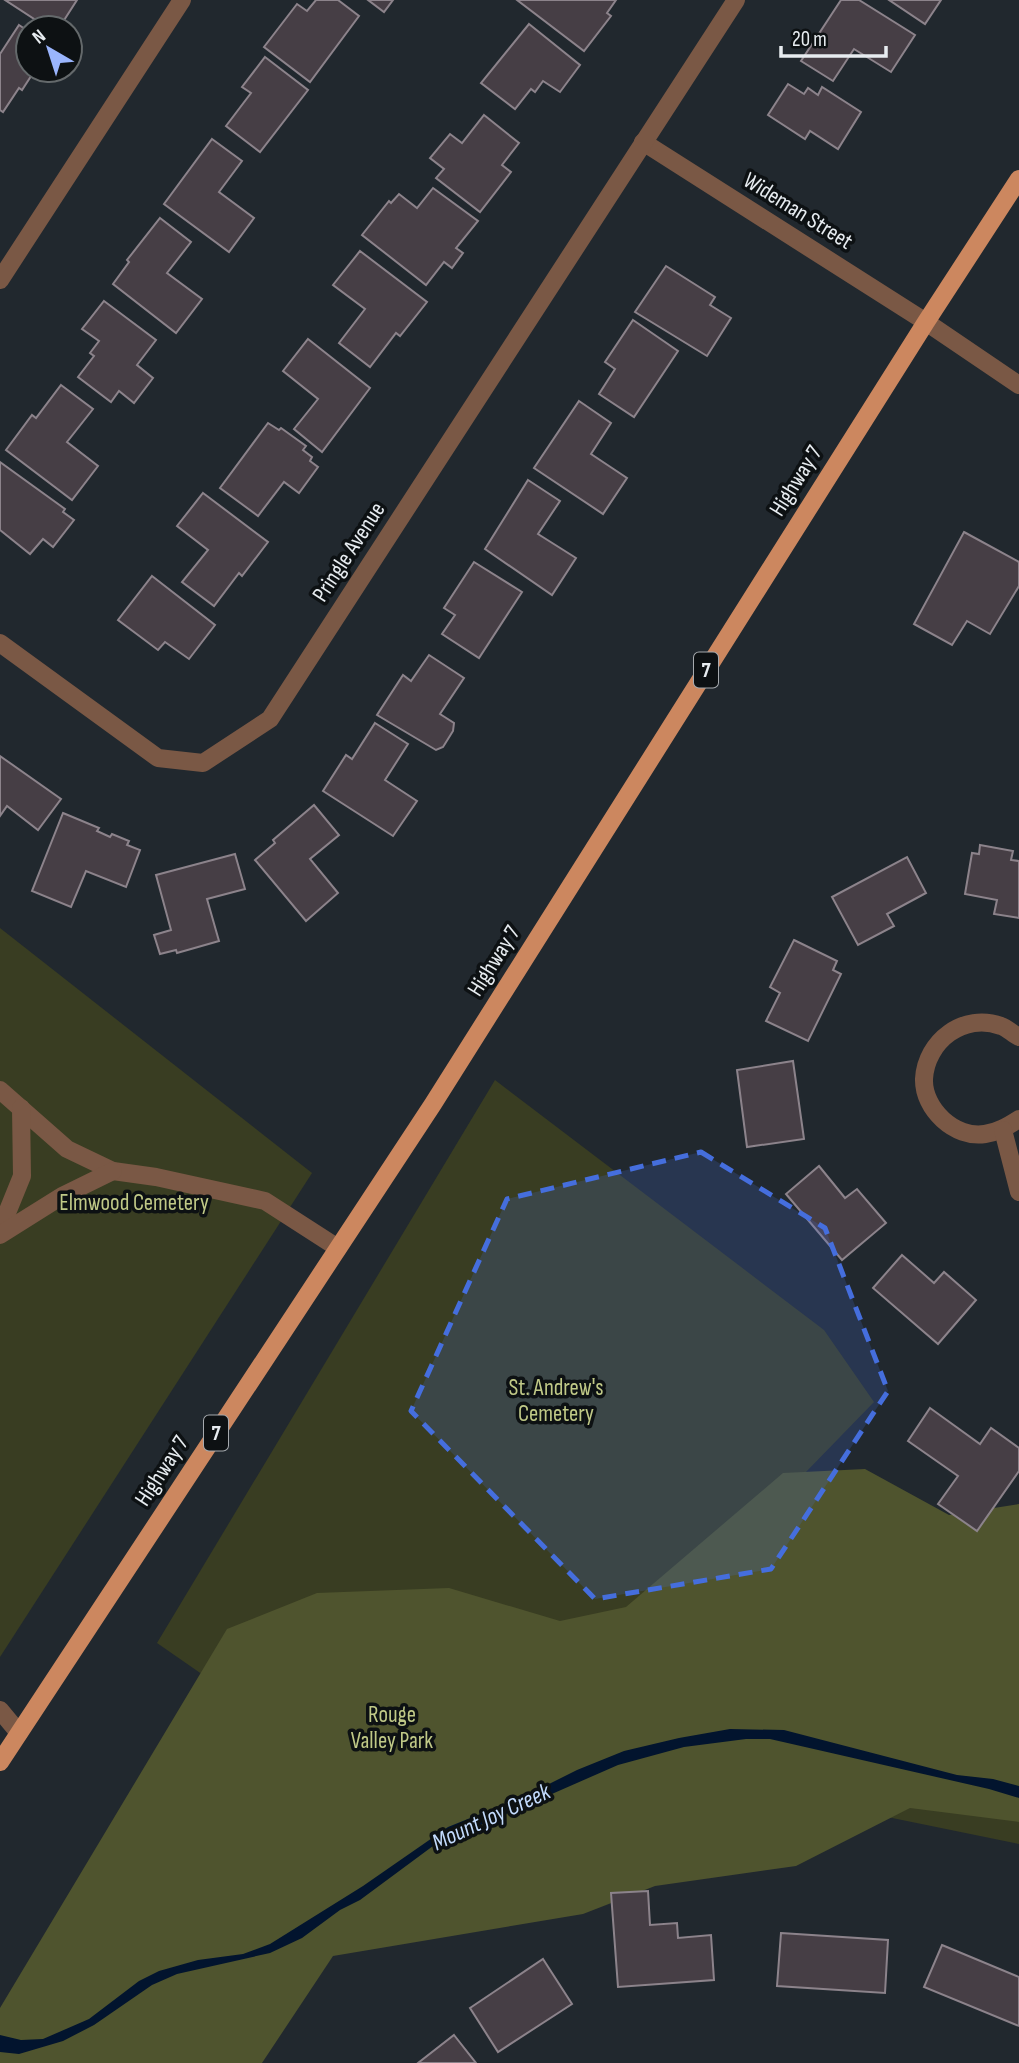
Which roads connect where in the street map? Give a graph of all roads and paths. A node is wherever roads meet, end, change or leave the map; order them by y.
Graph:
1 (182, 0) edge
2 (736, 0) edge
3 (643, 142) junction
4 (1019, 179) edge
5 (0, 280) edge
6 (926, 322) junction
7 (1019, 385) edge
8 (0, 643) edge
9 (1019, 1037) edge
10 (0, 1090) edge
11 (21, 1108) junction
12 (1019, 1119) edge
13 (1003, 1130) junction
14 (113, 1171) junction
15 (1019, 1192) edge
16 (0, 1230) edge
17 (0, 1236) edge
18 (338, 1248) junction
19 (0, 1710) edge
20 (19, 1733) junction
21 (0, 1762) edge

1 - 5 street
2 - 3 street, Pringle Avenue
3 - 6 street, Wideman Street
3 - 8 street, Pringle Avenue
4 - 6 main road, Highway 7 / 7
6 - 7 street, Wideman Street
6 - 18 main road, Highway 7 / 7
9 - 13 street
10 - 11 street
11 - 14 street
11 - 16 street
12 - 13 street
13 - 15 street
14 - 17 street
14 - 18 street
18 - 20 main road, Highway 7 / 7
19 - 20 street
20 - 21 main road, Highway 7 / 7

